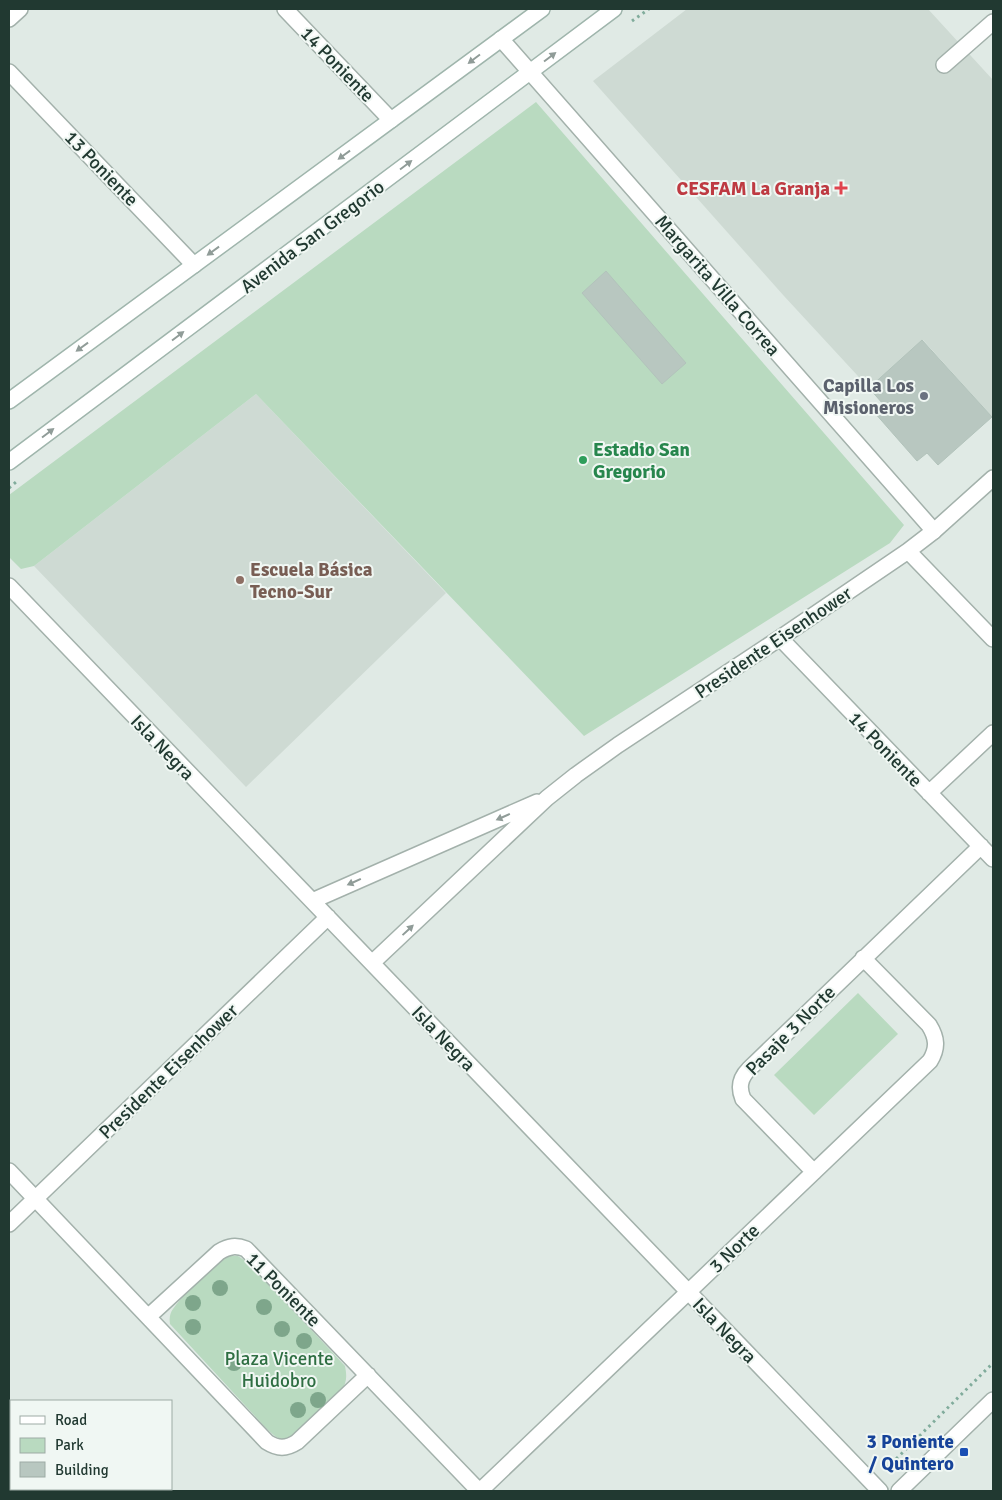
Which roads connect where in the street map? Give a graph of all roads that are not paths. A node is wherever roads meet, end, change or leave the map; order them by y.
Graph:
1 (20, 9) edge
2 (285, 9) edge
3 (542, 9) edge
4 (614, 9) edge
5 (9, 19) edge
6 (993, 22) edge
7 (501, 39) junction
8 (944, 64) dead end
9 (9, 72) edge
10 (530, 72) junction
11 (391, 120) junction
12 (194, 265) junction
13 (9, 401) edge
14 (9, 462) edge
15 (993, 478) edge
16 (934, 531) junction
17 (908, 551) junction
18 (9, 586) edge
19 (780, 638) junction
20 (993, 640) edge
21 (993, 732) edge
22 (929, 793) junction
23 (548, 798) junction
24 (981, 846) junction
25 (993, 859) edge
26 (312, 901) junction
27 (328, 917) junction
28 (864, 958) junction
29 (372, 963) junction
30 (9, 1171) edge
31 (814, 1172) junction
32 (35, 1198) junction
33 (9, 1224) edge
34 (688, 1292) junction
35 (148, 1316) junction
36 (368, 1375) junction
37 (993, 1400) edge
38 (876, 1487) edge
39 (480, 1491) edge
40 (899, 1491) edge

1 - 5 street
2 - 11 street, 14 Poniente
3 - 7 street
10 -> 4 street, Avenida San Gregorio
6 - 8 street
7 - 10 street, Margarita Villa Correa
7 -> 11 street
9 - 12 street, 13 Poniente
14 -> 10 street, Avenida San Gregorio
10 - 16 street, Margarita Villa Correa
11 -> 12 street
12 -> 13 street
15 - 16 street, Presidente Eisenhower
16 - 17 street, Presidente Eisenhower
17 - 19 street, Presidente Eisenhower
17 - 20 street
18 - 26 street, Isla Negra
19 - 22 street, 14 Poniente
19 - 23 street, Presidente Eisenhower
21 - 22 street
22 - 24 street, 14 Poniente
23 -> 26 street, Presidente Eisenhower
29 -> 23 street, Presidente Eisenhower
24 - 25 street, 14 Poniente
24 - 28 street, Pasaje 3 Norte
26 - 27 street, Isla Negra
27 - 29 street, Isla Negra
27 - 32 street, Presidente Eisenhower
28 - 31 street, 3 Norte
28 - 31 street, Pasaje 3 Norte
29 - 34 street, Isla Negra
30 - 32 street
31 - 34 street, 3 Norte
32 - 33 street, Presidente Eisenhower
32 - 35 street
34 - 38 street, Isla Negra
34 - 39 street, 3 Norte
35 - 36 street, 11 Poniente
35 - 36 street
36 - 39 street, 11 Poniente
37 - 40 street

